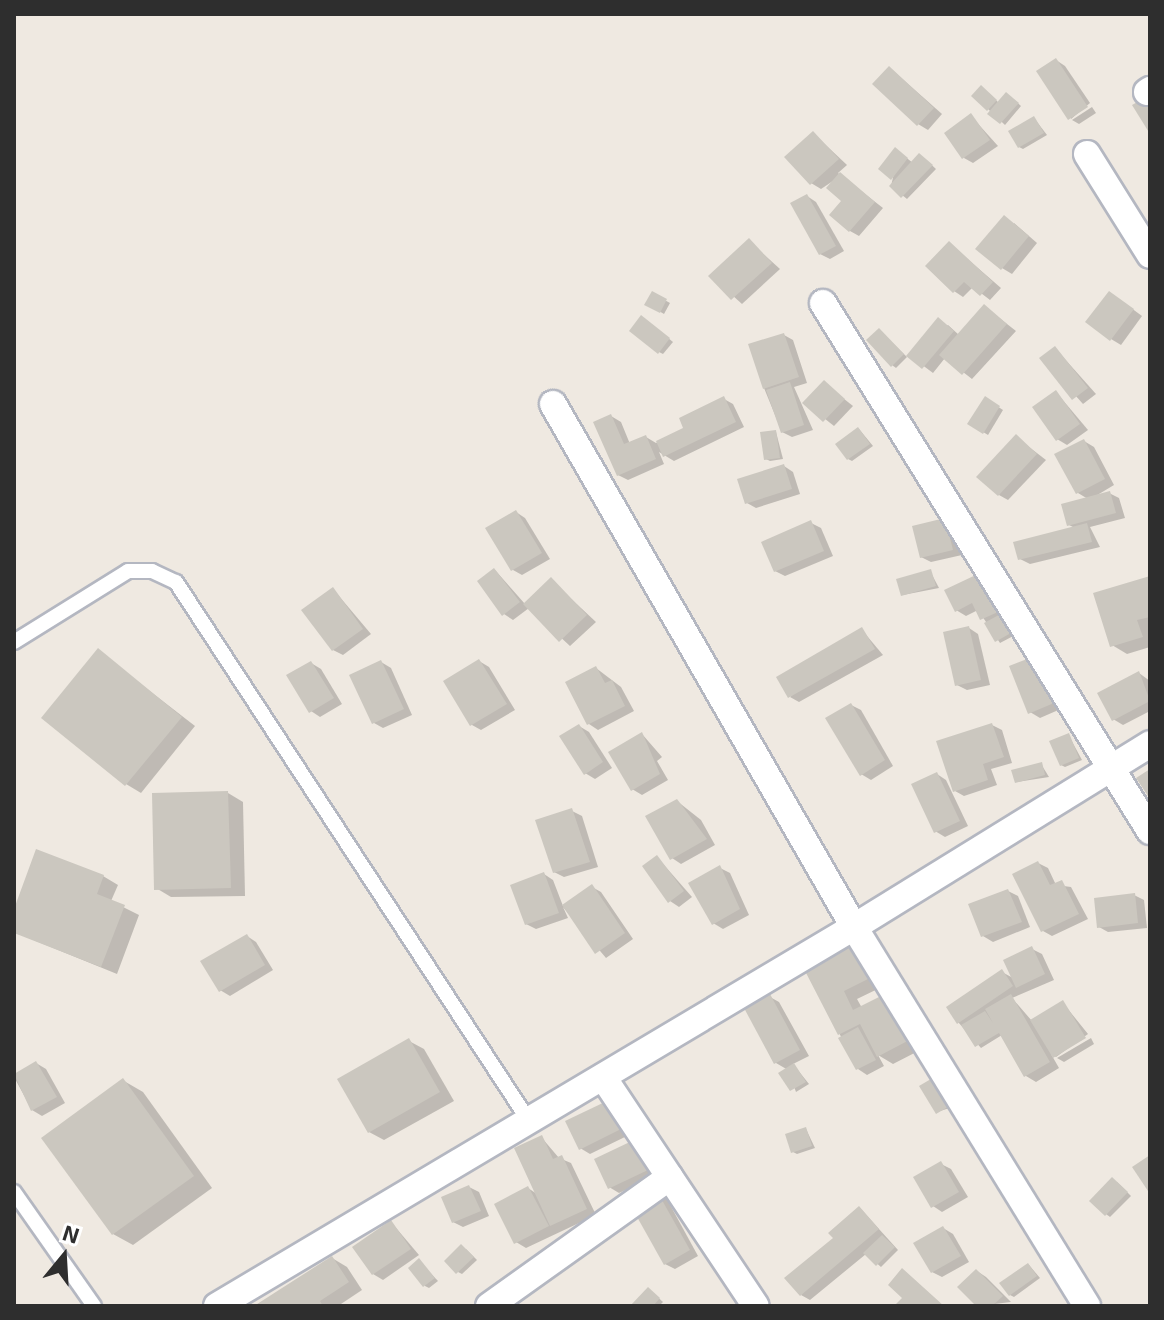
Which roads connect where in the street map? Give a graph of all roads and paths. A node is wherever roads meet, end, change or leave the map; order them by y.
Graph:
1 (1087, 154) dead end
2 (1150, 255) edge
3 (823, 303) dead end
4 (553, 404) dead end
5 (14, 642) edge
6 (1150, 744) edge
7 (1110, 768) junction
8 (1150, 831) edge
9 (854, 927) junction
10 (603, 1077) junction
11 (529, 1121) junction
12 (670, 1177) junction
13 (14, 1192) edge
14 (94, 1306) edge
15 (217, 1306) edge
16 (489, 1306) edge
17 (756, 1306) edge
18 (1087, 1306) edge

1 - 2 street
3 - 7 street
4 - 9 street
5 - 11 lane
6 - 7 street
7 - 8 street
7 - 9 street
9 - 10 street
9 - 18 street
10 - 11 street
10 - 12 street
11 - 15 street
12 - 16 street
12 - 17 street
13 - 14 lane

